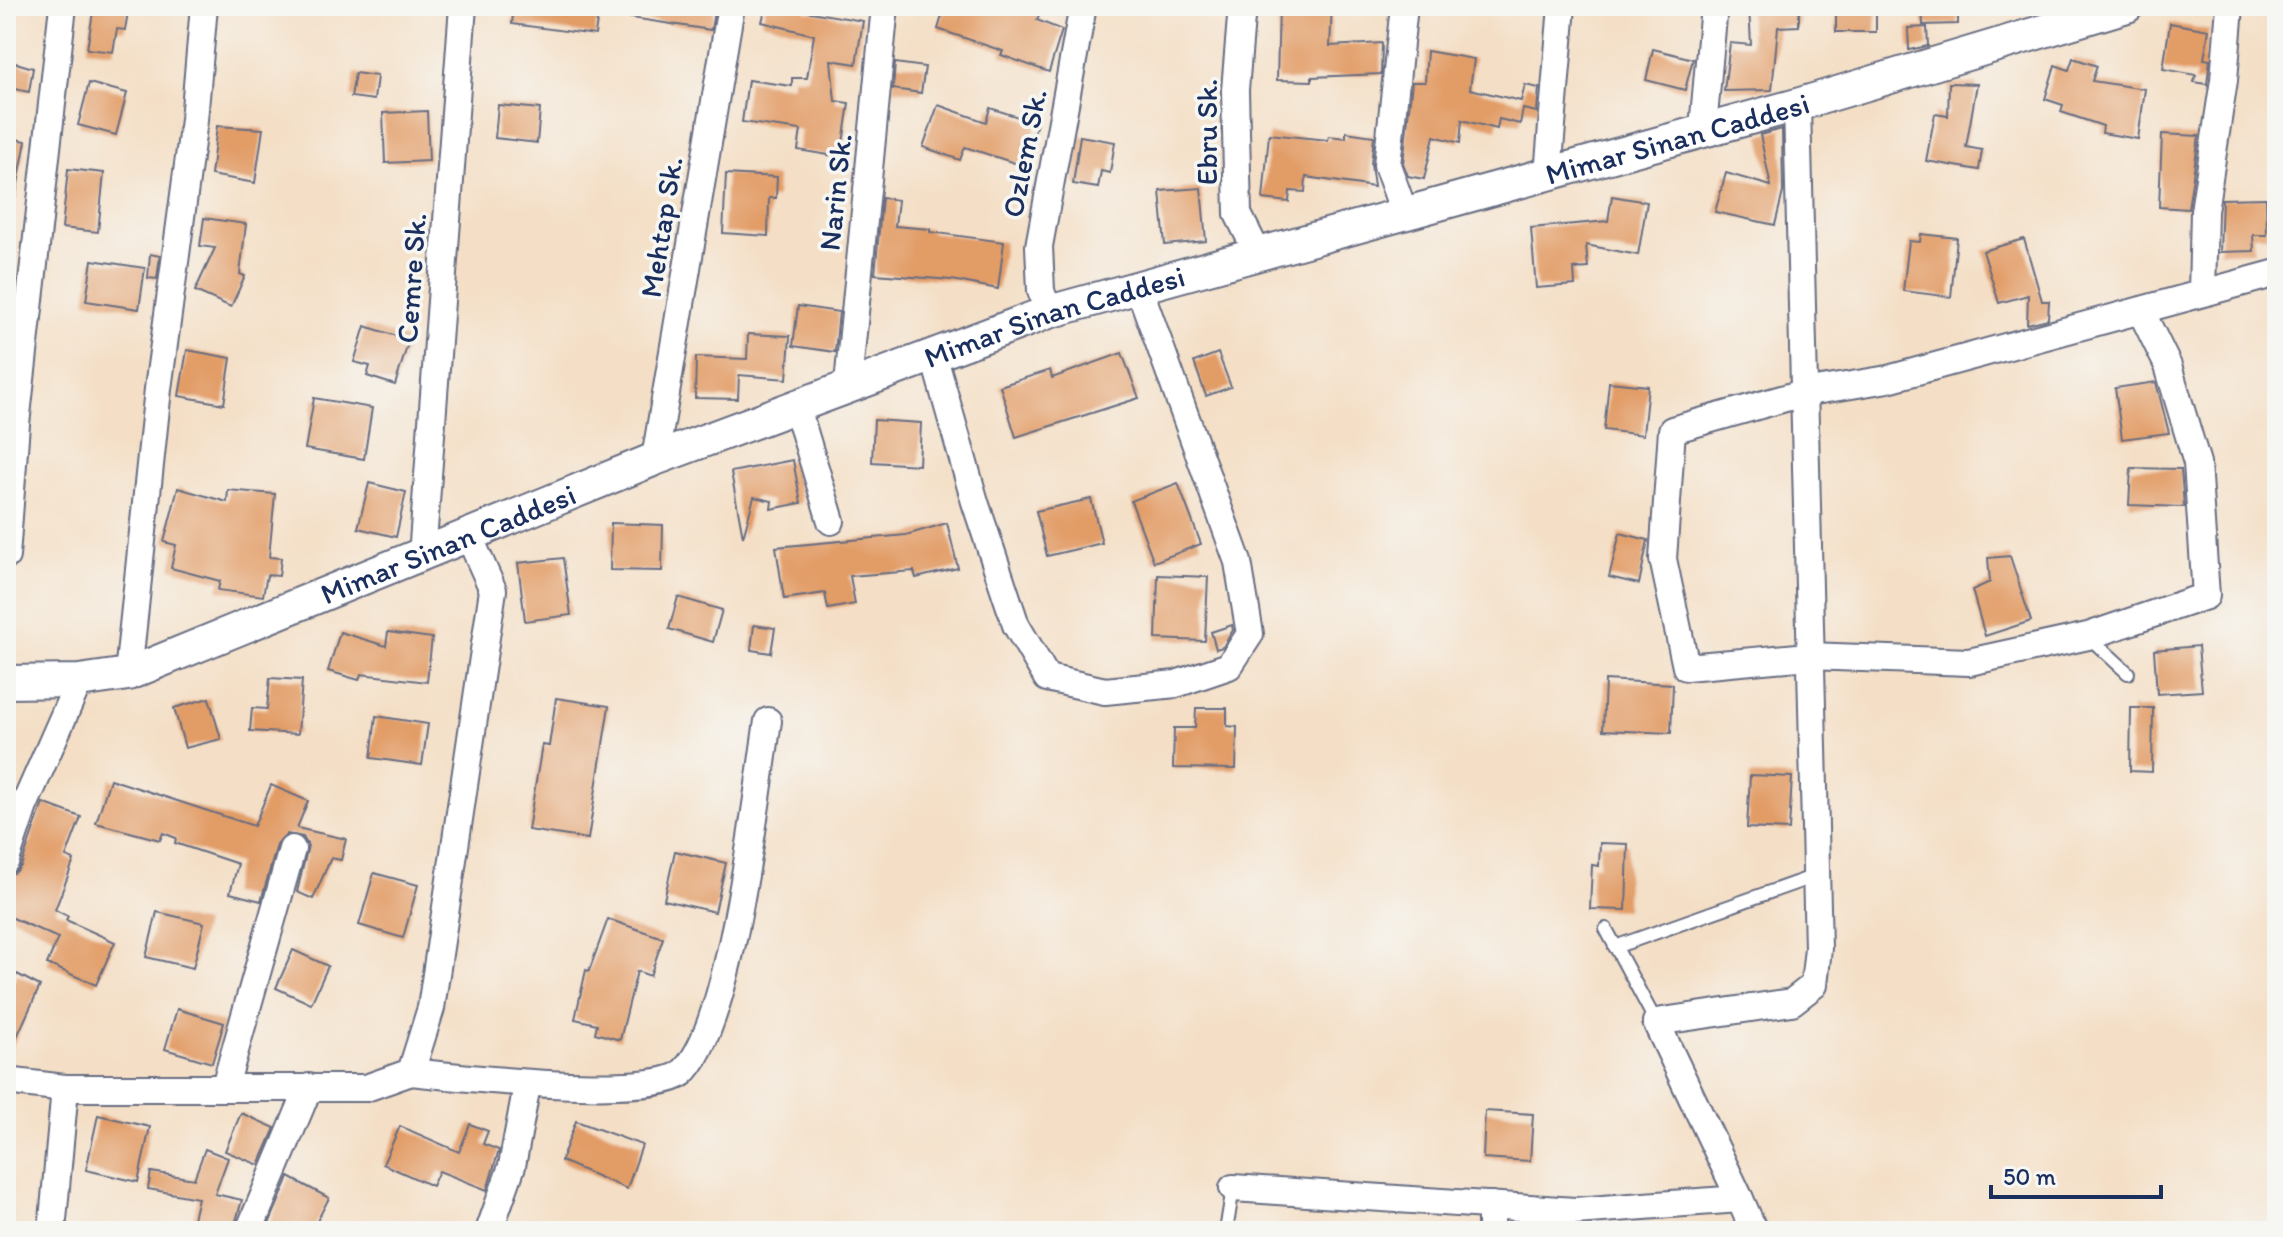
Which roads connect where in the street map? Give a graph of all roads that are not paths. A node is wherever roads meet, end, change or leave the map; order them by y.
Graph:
1 (63, 6) edge
2 (204, 6) edge
3 (463, 6) edge
4 (731, 6) edge
5 (885, 6) edge
6 (1083, 6) edge
7 (1242, 6) edge
8 (1404, 6) edge
9 (1562, 6) edge
10 (1714, 6) edge
11 (2127, 6) edge
12 (2230, 6) edge
13 (1797, 105) junction
14 (1703, 128) junction
15 (1548, 174) junction
16 (1405, 215) junction
17 (1258, 254) junction
18 (2277, 273) edge
19 (1138, 285) junction
20 (2202, 293) junction
21 (2141, 311) junction
22 (1049, 312) junction
23 (933, 354) junction
24 (848, 384) junction
25 (1803, 393) junction
26 (797, 408) junction
27 (655, 459) junction
28 (831, 521) dead end
29 (469, 536) junction
30 (6, 556) edge
31 (422, 556) junction
32 (2088, 636) junction
33 (1809, 656) junction
34 (2128, 673) dead end
35 (128, 674) junction
36 (79, 681) junction
37 (6, 682) edge
38 (768, 721) dead end
39 (292, 849) dead end
40 (6, 860) edge
41 (1815, 876) junction
42 (1606, 929) dead end
43 (1615, 947) junction
44 (1656, 1022) junction
45 (411, 1072) junction
46 (6, 1081) edge
47 (527, 1085) junction
48 (225, 1086) junction
49 (309, 1087) junction
50 (65, 1088) junction
51 (1233, 1188) joint
52 (1740, 1199) junction
53 (1491, 1218) edge
54 (52, 1231) edge
55 (249, 1231) edge
56 (489, 1231) edge
57 (1226, 1231) edge
58 (1754, 1231) edge

1 - 30 street
2 - 35 street
3 - 31 street, Cemre Sk.
4 - 27 street, Mehtap Sk.
5 - 24 street, Narin Sk.
6 - 22 street, Ozlem Sk.
7 - 17 street, Ebru Sk.
8 - 16 street
9 - 15 street
10 - 14 street
11 - 13 street, Mimar Sinan Caddesi
12 - 20 street
13 - 14 street, Mimar Sinan Caddesi
13 - 25 street
14 - 15 street, Mimar Sinan Caddesi
15 - 16 street, Mimar Sinan Caddesi
16 - 17 street, Mimar Sinan Caddesi
17 - 19 street, Mimar Sinan Caddesi
18 - 20 street
19 - 22 street, Mimar Sinan Caddesi
19 - 23 street
20 - 21 street
21 - 25 street
21 - 32 street
22 - 23 street, Mimar Sinan Caddesi
23 - 24 street, Mimar Sinan Caddesi
24 - 26 street, Mimar Sinan Caddesi
25 - 33 street
25 - 33 street
26 - 27 street, Mimar Sinan Caddesi
26 - 28 street
27 - 29 street, Mimar Sinan Caddesi
29 - 31 street, Mimar Sinan Caddesi
29 - 45 street
31 - 35 street, Mimar Sinan Caddesi
32 - 33 street
32 - 34 lane
33 - 41 street
35 - 36 street, Mimar Sinan Caddesi
36 - 37 street, Mimar Sinan Caddesi
36 - 40 street
38 - 47 street
39 - 48 street
41 - 43 lane
41 - 44 street
42 - 43 lane
43 - 44 lane
44 - 52 street
45 - 47 street
45 - 49 street
46 - 50 street
47 - 56 street
48 - 49 street
48 - 50 street
49 - 55 street
50 - 54 street
51 - 53 street
51 - 57 lane
52 - 53 street
52 - 58 street

